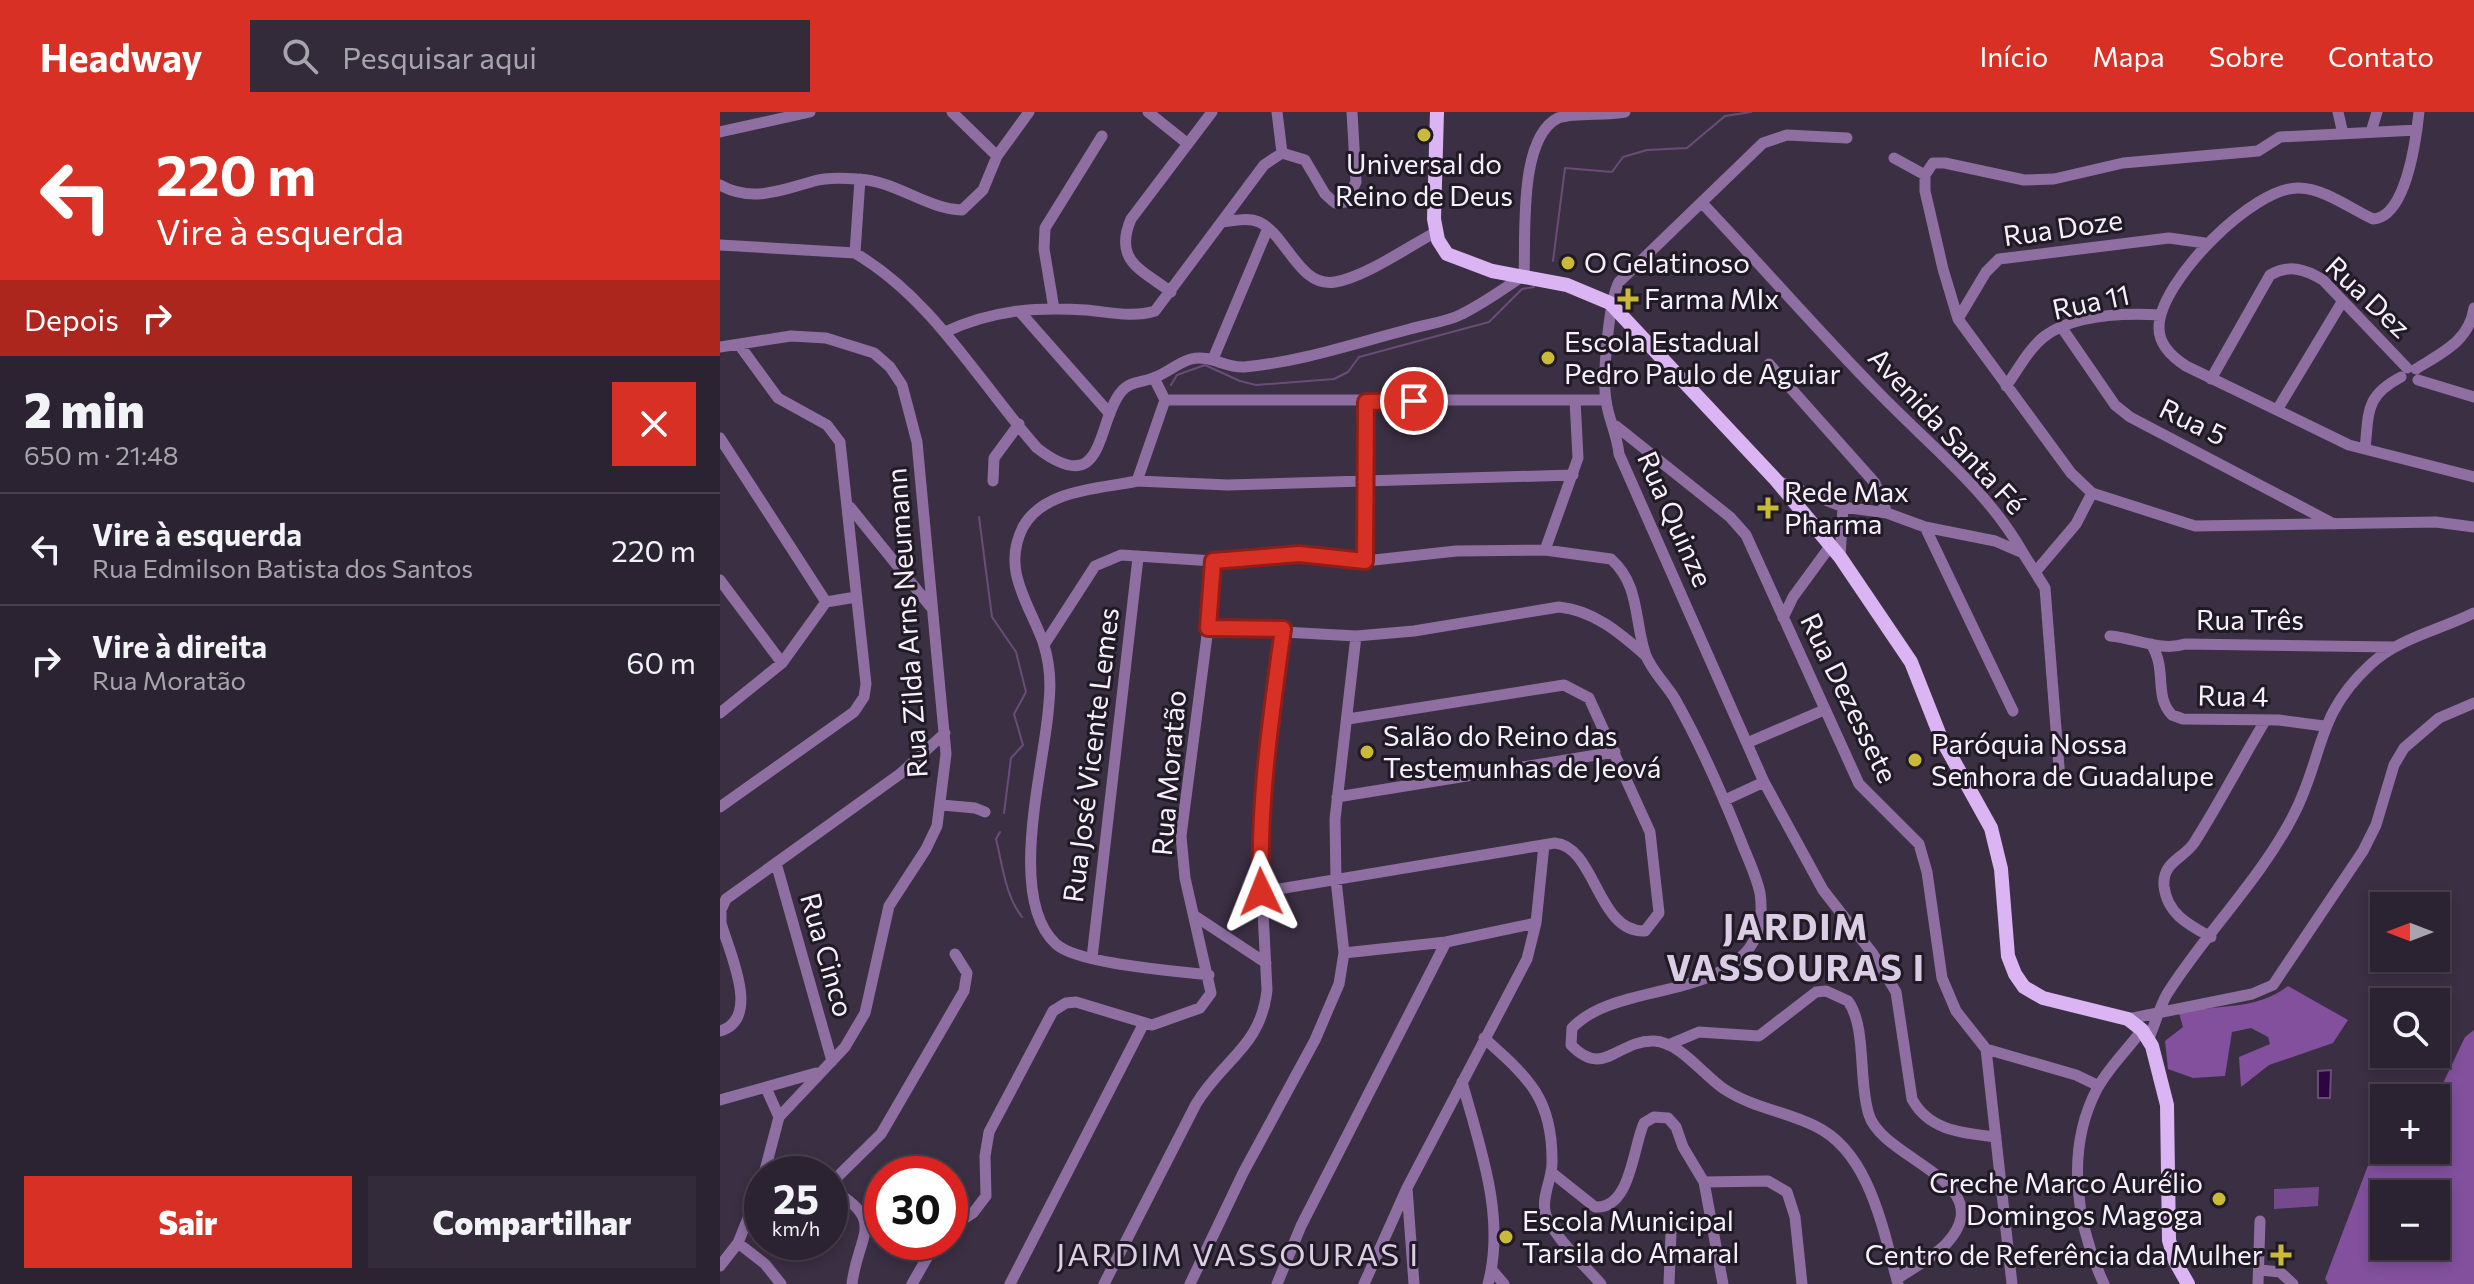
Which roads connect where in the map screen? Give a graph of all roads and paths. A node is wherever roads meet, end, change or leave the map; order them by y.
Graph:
1 (810, 112) edge
2 (952, 112) edge
3 (1029, 112) edge
4 (1148, 112) edge
5 (1212, 112) edge
6 (1277, 112) edge
7 (1352, 112) edge
8 (1437, 112) edge
9 (1624, 112) edge
10 (2338, 112) edge
11 (2377, 112) edge
12 (2419, 112) edge
13 (2417, 130) junction
14 (720, 132) edge
15 (2371, 132) junction
16 (2343, 134) junction
17 (1102, 136) dead end
18 (1847, 138) dead end
19 (1188, 144) junction
20 (1282, 153) junction
21 (997, 156) junction
22 (1894, 158) dead end
23 (1925, 175) junction
24 (860, 179) junction
25 (720, 185) edge
26 (1703, 204) junction
27 (1222, 222) junction
28 (1268, 228) junction
29 (1436, 232) junction
30 (2205, 243) junction
31 (720, 245) edge
32 (855, 253) junction
33 (1524, 275) junction
34 (1171, 292) junction
35 (2342, 302) junction
36 (1610, 303) junction
37 (2474, 308) edge
38 (1054, 309) junction
39 (1020, 312) junction
40 (2161, 315) junction
41 (1958, 319) junction
42 (2062, 328) junction
43 (945, 332) junction
44 (740, 346) junction
45 (720, 347) edge
46 (1213, 359) junction
47 (1769, 364) dead end
48 (2410, 373) junction
49 (1154, 378) junction
50 (2211, 379) junction
51 (2006, 386) junction
52 (2474, 397) edge
53 (1165, 400) junction
54 (1575, 400) junction
55 (1606, 400) junction
56 (1366, 402) junction
57 (2277, 410) junction
58 (1110, 414) junction
59 (1019, 424) junction
60 (1616, 426) junction
61 (720, 438) edge
62 (2365, 449) junction
63 (1646, 450) junction
64 (1619, 454) junction
65 (1573, 475) junction
66 (2474, 477) edge
67 (1776, 480) junction
68 (993, 481) dead end
69 (1137, 481) junction
70 (1363, 482) junction
71 (2092, 493) junction
72 (850, 507) junction
73 (1843, 507) junction
74 (1887, 513) junction
75 (2334, 524) junction
76 (1925, 527) junction
77 (2474, 527) edge
78 (1545, 550) junction
79 (1836, 551) junction
80 (2023, 553) junction
81 (1138, 558) junction
82 (1213, 561) junction
83 (1365, 561) junction
84 (2037, 570) junction
85 (720, 580) edge
86 (856, 597) junction
87 (1773, 597) junction
88 (1793, 597) junction
89 (826, 602) junction
90 (931, 607) junction
91 (2474, 613) edge
92 (1783, 618) junction
93 (1208, 628) junction
94 (1283, 629) junction
95 (1356, 636) junction
96 (2110, 636) dead end
97 (2151, 643) junction
98 (1044, 645) junction
99 (2393, 647) junction
100 (1645, 655) junction
101 (782, 663) junction
102 (2474, 703) edge
103 (1824, 710) junction
104 (2013, 711) dead end
105 (720, 713) edge
106 (1348, 719) junction
107 (2265, 721) junction
108 (2324, 726) junction
109 (945, 733) junction
110 (1747, 743) junction
111 (1615, 752) junction
112 (2060, 780) dead end
113 (1764, 782) junction
114 (1337, 797) junction
115 (1725, 800) junction
116 (942, 805) junction
117 (720, 807) edge
118 (985, 812) dead end
119 (1544, 845) junction
120 (776, 863) junction
121 (1336, 880) junction
122 (1261, 892) junction
123 (1195, 916) junction
124 (1536, 923) junction
125 (2211, 937) junction
126 (1446, 942) junction
127 (1344, 953) junction
128 (955, 954) dead end
129 (1092, 958) junction
130 (1266, 963) junction
131 (1209, 975) junction
132 (2162, 1011) junction
133 (2128, 1019) junction
134 (1143, 1025) junction
135 (720, 1031) edge
136 (2145, 1034) junction
137 (1484, 1038) junction
138 (1668, 1045) junction
139 (1986, 1049) junction
140 (832, 1061) junction
141 (817, 1073) junction
142 (1462, 1082) junction
143 (2099, 1086) junction
144 (766, 1088) junction
145 (720, 1100) edge
146 (779, 1117) junction
147 (1996, 1137) junction
148 (769, 1156) edge
149 (848, 1168) edge
150 (1551, 1172) junction
151 (1704, 1182) junction
152 (1407, 1188) junction
153 (848, 1198) edge
154 (968, 1216) edge
155 (2260, 1221) dead end
156 (1390, 1224) junction
157 (744, 1228) edge
158 (1411, 1231) junction
159 (1671, 1233) dead end
160 (738, 1243) junction
161 (926, 1260) edge
162 (720, 1266) edge
163 (1492, 1270) junction
164 (2260, 1270) junction
165 (1898, 1281) edge
166 (781, 1284) edge
167 (852, 1284) edge
168 (912, 1284) edge
169 (1010, 1284) edge
170 (1104, 1284) edge
171 (1190, 1284) edge
172 (1277, 1284) edge
173 (1364, 1284) edge
174 (1414, 1284) edge
175 (1488, 1284) edge
176 (1504, 1284) edge
177 (1601, 1284) edge
178 (1669, 1284) edge
179 (1723, 1284) edge
180 (1802, 1284) edge
181 (2012, 1284) edge
182 (2104, 1284) edge
183 (2188, 1284) edge
184 (2258, 1284) edge
185 (2293, 1284) edge

1 - 14 street
2 - 21 street
3 - 21 street
4 - 19 street
5 - 19 street
6 - 20 street
7 - 20 street
8 - 29 main road
9 - 33 street
10 - 16 street
11 - 15 street
12 - 13 street
13 - 15 street
13 - 30 street
15 - 16 street
16 - 23 street
17 - 38 street
18 - 26 street
19 - 34 street
20 - 27 street
21 - 24 street
22 - 23 street
23 - 41 street
24 - 25 street
24 - 32 street
26 - 36 street
26 - 80 street, Avenida Santa Fé
27 - 28 street
27 - 34 street
28 - 29 street
28 - 46 street
29 - 33 main road
30 - 40 street
30 - 41 street, Rua Doze
31 - 32 street
32 - 43 street
33 - 36 main road
33 - 46 street
34 - 38 street
35 - 48 street, Rua Dez
35 - 50 street, Rua Dez
35 - 57 street
36 - 55 street, Rua Quinze
36 - 67 main road
37 - 48 street
38 - 39 street
39 - 43 street
39 - 58 street
40 - 42 street, Rua 11
40 - 50 street
41 - 51 street
42 - 51 street, Rua 11
42 - 75 street, Rua 5
43 - 59 street
44 - 45 street, Rua Zilda Arns Neumann
44 - 72 street
44 - 90 street, Rua Zilda Arns Neumann
46 - 49 street
47 - 74 street
48 - 52 street
48 - 62 street
49 - 53 street
49 - 58 street
50 - 57 street
51 - 71 street
53 - 56 street
53 - 69 street
54 - 55 street
54 - 56 street
54 - 65 street
55 - 60 street, Rua Quinze
56 - 70 street
57 - 62 street
58 - 59 street
59 - 68 street
60 - 63 street, Rua Dezessete
60 - 64 street, Rua Quinze
61 - 89 street
62 - 66 street
63 - 64 street
63 - 87 street, Rua Dezessete
64 - 110 street, Rua Quinze
65 - 70 street
65 - 78 street
67 - 73 street
67 - 79 main road
69 - 70 street
69 - 98 street
70 - 83 street
71 - 75 street
71 - 84 street
72 - 86 street
72 - 90 street
73 - 74 street
73 - 79 street
74 - 76 street
75 - 77 street
76 - 80 street
76 - 104 street
78 - 83 street
78 - 100 street
79 - 88 street
79 - 133 main road
80 - 84 street, Avenida Santa Fé
81 - 82 street
81 - 98 street
81 - 129 street, Rua José Vicente Lemes
82 - 83 street
82 - 93 street, Rua Moratão
84 - 112 street
85 - 101 street
86 - 89 street
86 - 117 street
87 - 88 street
87 - 92 street, Rua Dezessete
88 - 92 street
89 - 101 street
90 - 109 street, Rua Zilda Arns Neumann
91 - 99 street
92 - 103 street, Rua Dezessete
93 - 94 street
93 - 123 street, Rua Moratão
94 - 95 street
94 - 122 street
95 - 100 street
95 - 106 street
96 - 97 street, Rua Três
97 - 99 street, Rua Três
97 - 107 street, Rua 4
98 - 129 street
99 - 108 street
100 - 115 street
101 - 105 street
102 - 132 street
103 - 110 street
103 - 139 street, Rua Dezessete
106 - 111 street
106 - 114 street
107 - 108 street, Rua 4
107 - 125 street
108 - 125 street
109 - 116 street, Rua Zilda Arns Neumann
109 - 120 street
110 - 113 street, Rua Quinze
111 - 114 street
111 - 119 street
113 - 115 street
113 - 147 street, Rua Quinze
114 - 121 street
115 - 138 street
116 - 118 street
116 - 140 street, Rua Zilda Arns Neumann
119 - 121 street
119 - 124 street
120 - 135 street
120 - 140 street, Rua Cinco
121 - 122 street
121 - 127 street
122 - 130 street
123 - 130 street
123 - 131 street, Rua Moratão
124 - 126 street
124 - 137 street
125 - 132 street
126 - 127 street
126 - 172 street
127 - 171 street
128 - 149 street
129 - 131 street
130 - 170 street
131 - 134 street
132 - 133 street
132 - 136 street
133 - 136 main road
134 - 154 street
134 - 169 street
136 - 143 street
136 - 183 main road
137 - 142 street
137 - 150 street
138 - 165 street
138 - 165 street
139 - 143 street
139 - 147 street
140 - 141 street, Rua Zilda Arns Neumann
141 - 144 street
141 - 146 street
142 - 152 street
142 - 163 street
143 - 182 street
144 - 145 street
144 - 146 street
146 - 148 street
147 - 181 street
150 - 151 street
150 - 177 street
151 - 179 street
151 - 180 street
152 - 156 street
152 - 158 street
153 - 167 street
155 - 164 street
156 - 158 street
156 - 173 street
157 - 160 street
158 - 174 street
159 - 178 street
160 - 162 street
160 - 166 street
161 - 168 street
163 - 175 street
163 - 176 street
164 - 184 street
164 - 185 street

